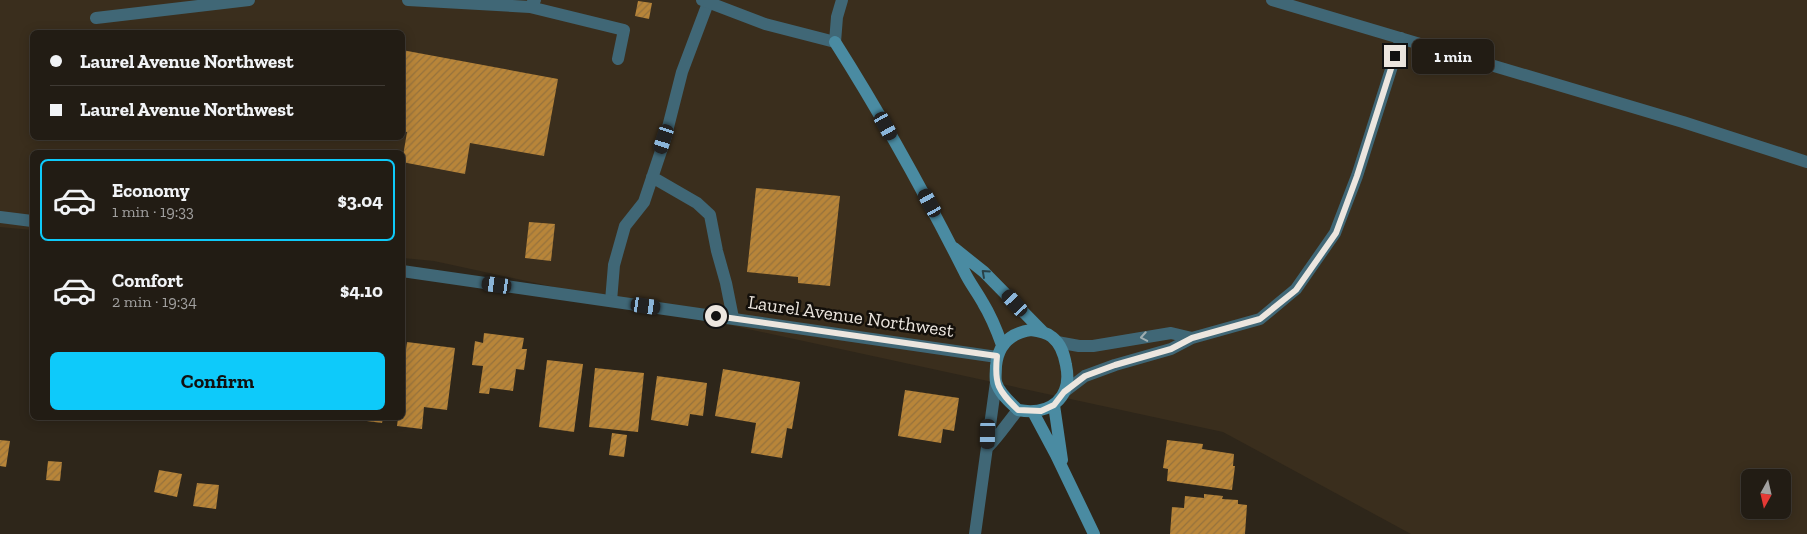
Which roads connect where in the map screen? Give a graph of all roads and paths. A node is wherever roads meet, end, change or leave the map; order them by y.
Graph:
1 (249, 0) edge
2 (408, 0) edge
3 (842, 0) edge
4 (1272, 0) edge
5 (705, 2) edge
6 (533, 3) edge
7 (96, 18) dead end
8 (1401, 38) junction
9 (835, 42) junction
10 (618, 59) dead end
11 (1807, 162) edge
12 (652, 177) junction
13 (0, 217) edge
14 (30, 220) edge
15 (950, 245) junction
16 (405, 272) edge
17 (611, 301) junction
18 (733, 318) junction
19 (1044, 332) junction
20 (1192, 338) junction
21 (1057, 342) junction
22 (999, 351) junction
23 (996, 382) junction
24 (1064, 392) junction
25 (1054, 405) junction
26 (1018, 410) junction
27 (1033, 412) junction
28 (988, 447) junction
29 (1064, 470) junction
30 (975, 534) edge
31 (1094, 534) edge

1 - 7 street
2 - 6 street
3 - 9 street
4 - 8 street
5 - 9 street
5 - 12 street
6 - 10 street
8 - 11 street
8 - 20 street
9 - 15 main road
12 - 17 street
12 - 18 street
13 - 14 street
19 -> 15 main road
15 - 22 main road
16 - 17 street, Laurel Avenue Northwest
17 - 18 street, Laurel Avenue Northwest
18 - 22 street, Laurel Avenue Northwest
19 - 21 main road
19 - 22 main road
20 -> 21 street
20 - 24 street
21 - 24 main road
22 - 23 main road
23 - 26 main road
23 - 28 street
24 - 25 main road
25 - 27 main road
25 - 29 main road
26 - 27 main road
26 - 28 street
27 - 29 main road
28 - 30 street
29 - 31 main road

